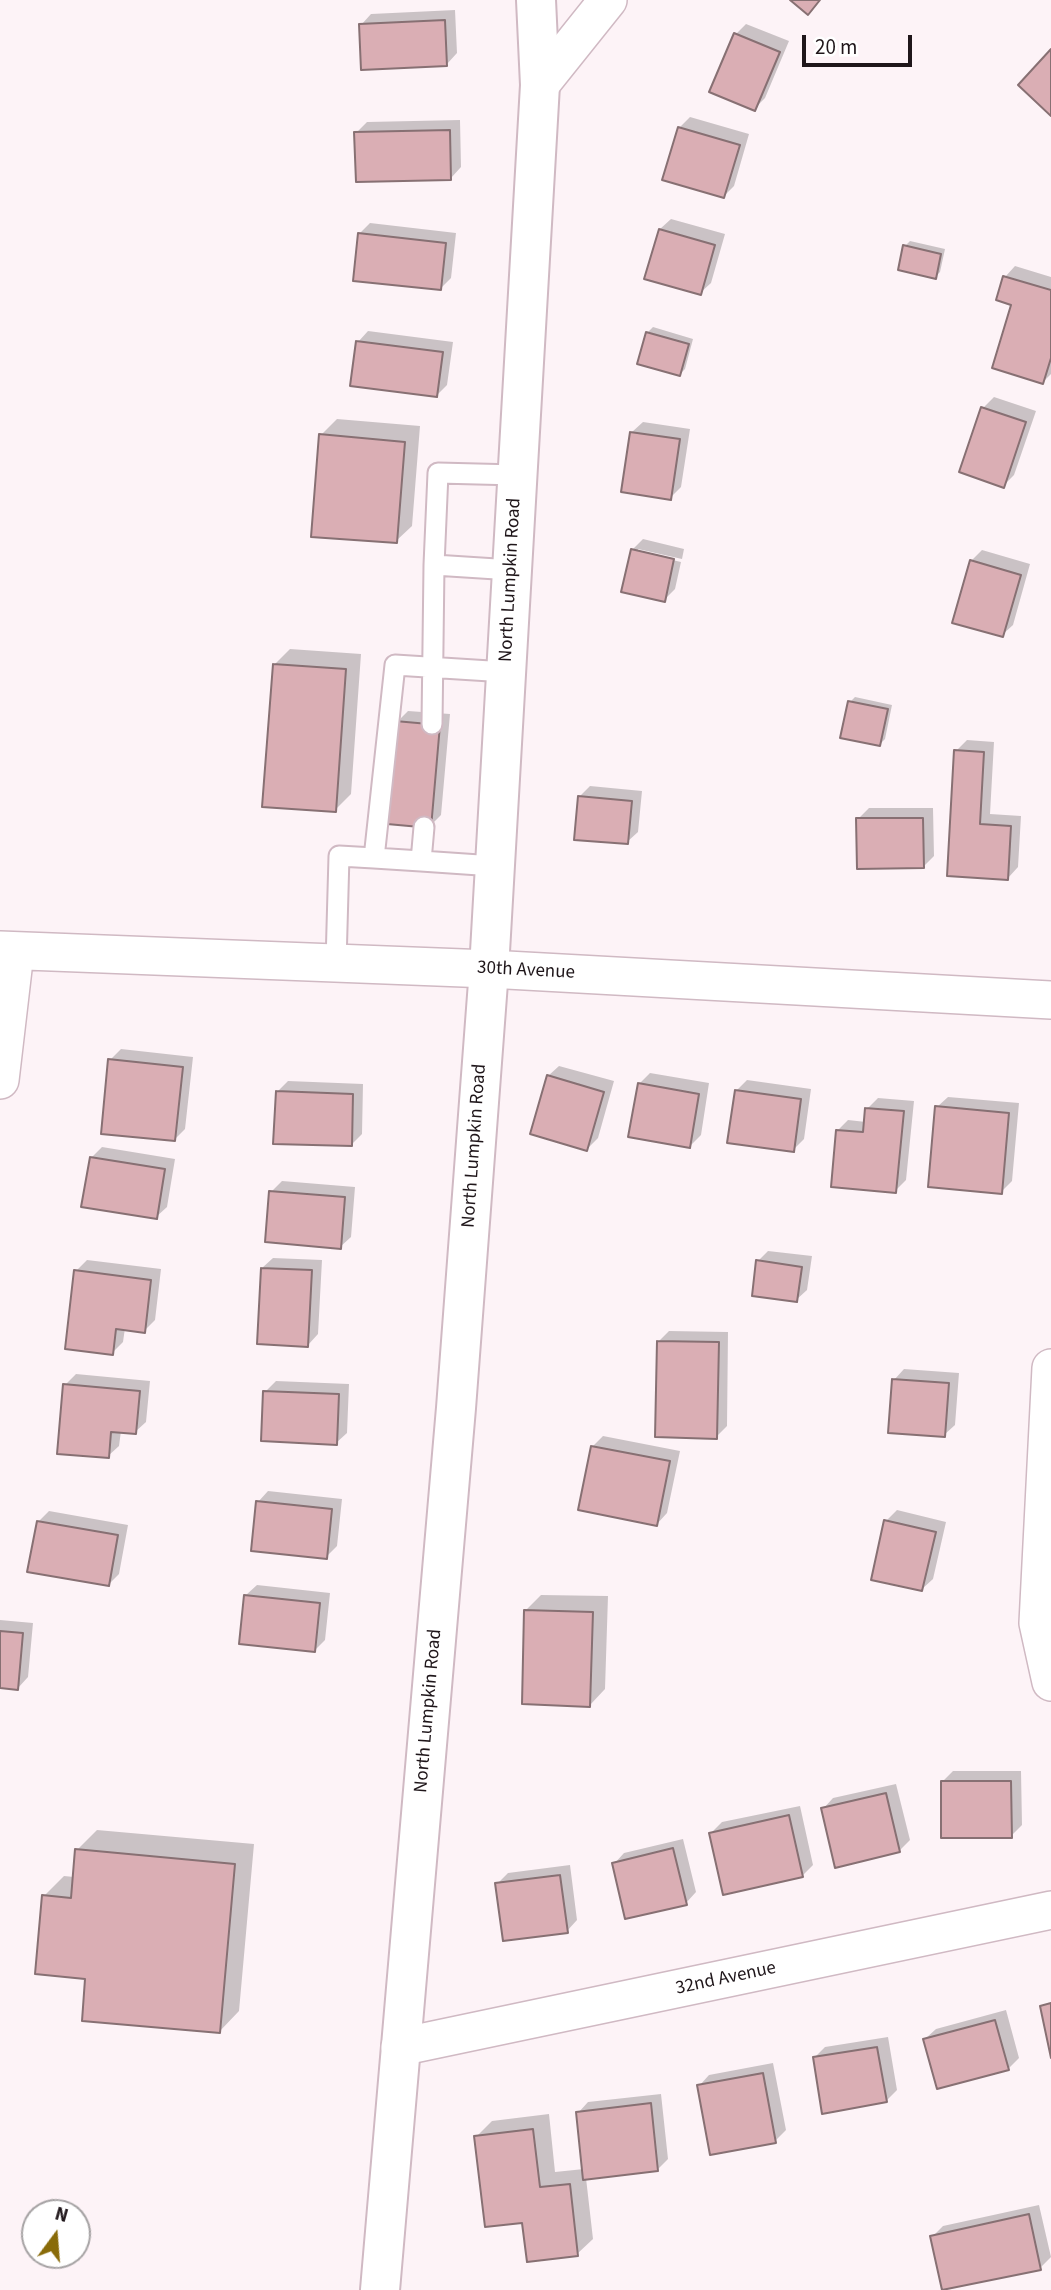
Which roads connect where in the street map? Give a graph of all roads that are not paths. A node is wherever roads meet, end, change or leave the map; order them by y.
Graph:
1 (536, 0) edge
2 (608, 0) edge
3 (540, 85) junction
4 (517, 475) junction
5 (434, 565) junction
6 (512, 570) junction
7 (433, 667) junction
8 (506, 672) junction
9 (432, 723) dead end
10 (424, 827) dead end
11 (374, 858) junction
12 (421, 861) junction
13 (494, 866) junction
14 (8, 951) edge
15 (336, 963) junction
16 (489, 969) junction
17 (1051, 1000) edge
18 (0, 1080) edge
19 (1051, 1368) edge
20 (1051, 1682) edge
21 (1051, 1910) edge
22 (400, 2047) junction
23 (380, 2290) edge

1 - 3 street, North Lumpkin Road
2 - 3 street
3 - 4 street, North Lumpkin Road
4 - 5 lane
4 - 6 street, North Lumpkin Road
5 - 6 lane
5 - 7 lane
6 - 8 street, North Lumpkin Road
7 - 8 lane
7 - 9 lane
7 - 11 lane
8 - 13 street, North Lumpkin Road
10 - 12 lane
11 - 12 lane
11 - 15 lane
12 - 13 lane
13 - 16 street, North Lumpkin Road
14 - 15 street, 30th Avenue
14 - 18 street
15 - 16 street, 30th Avenue
16 - 17 street, 30th Avenue
16 - 22 street, North Lumpkin Road
19 - 20 street
21 - 22 street, 32nd Avenue
22 - 23 street, North Lumpkin Road

